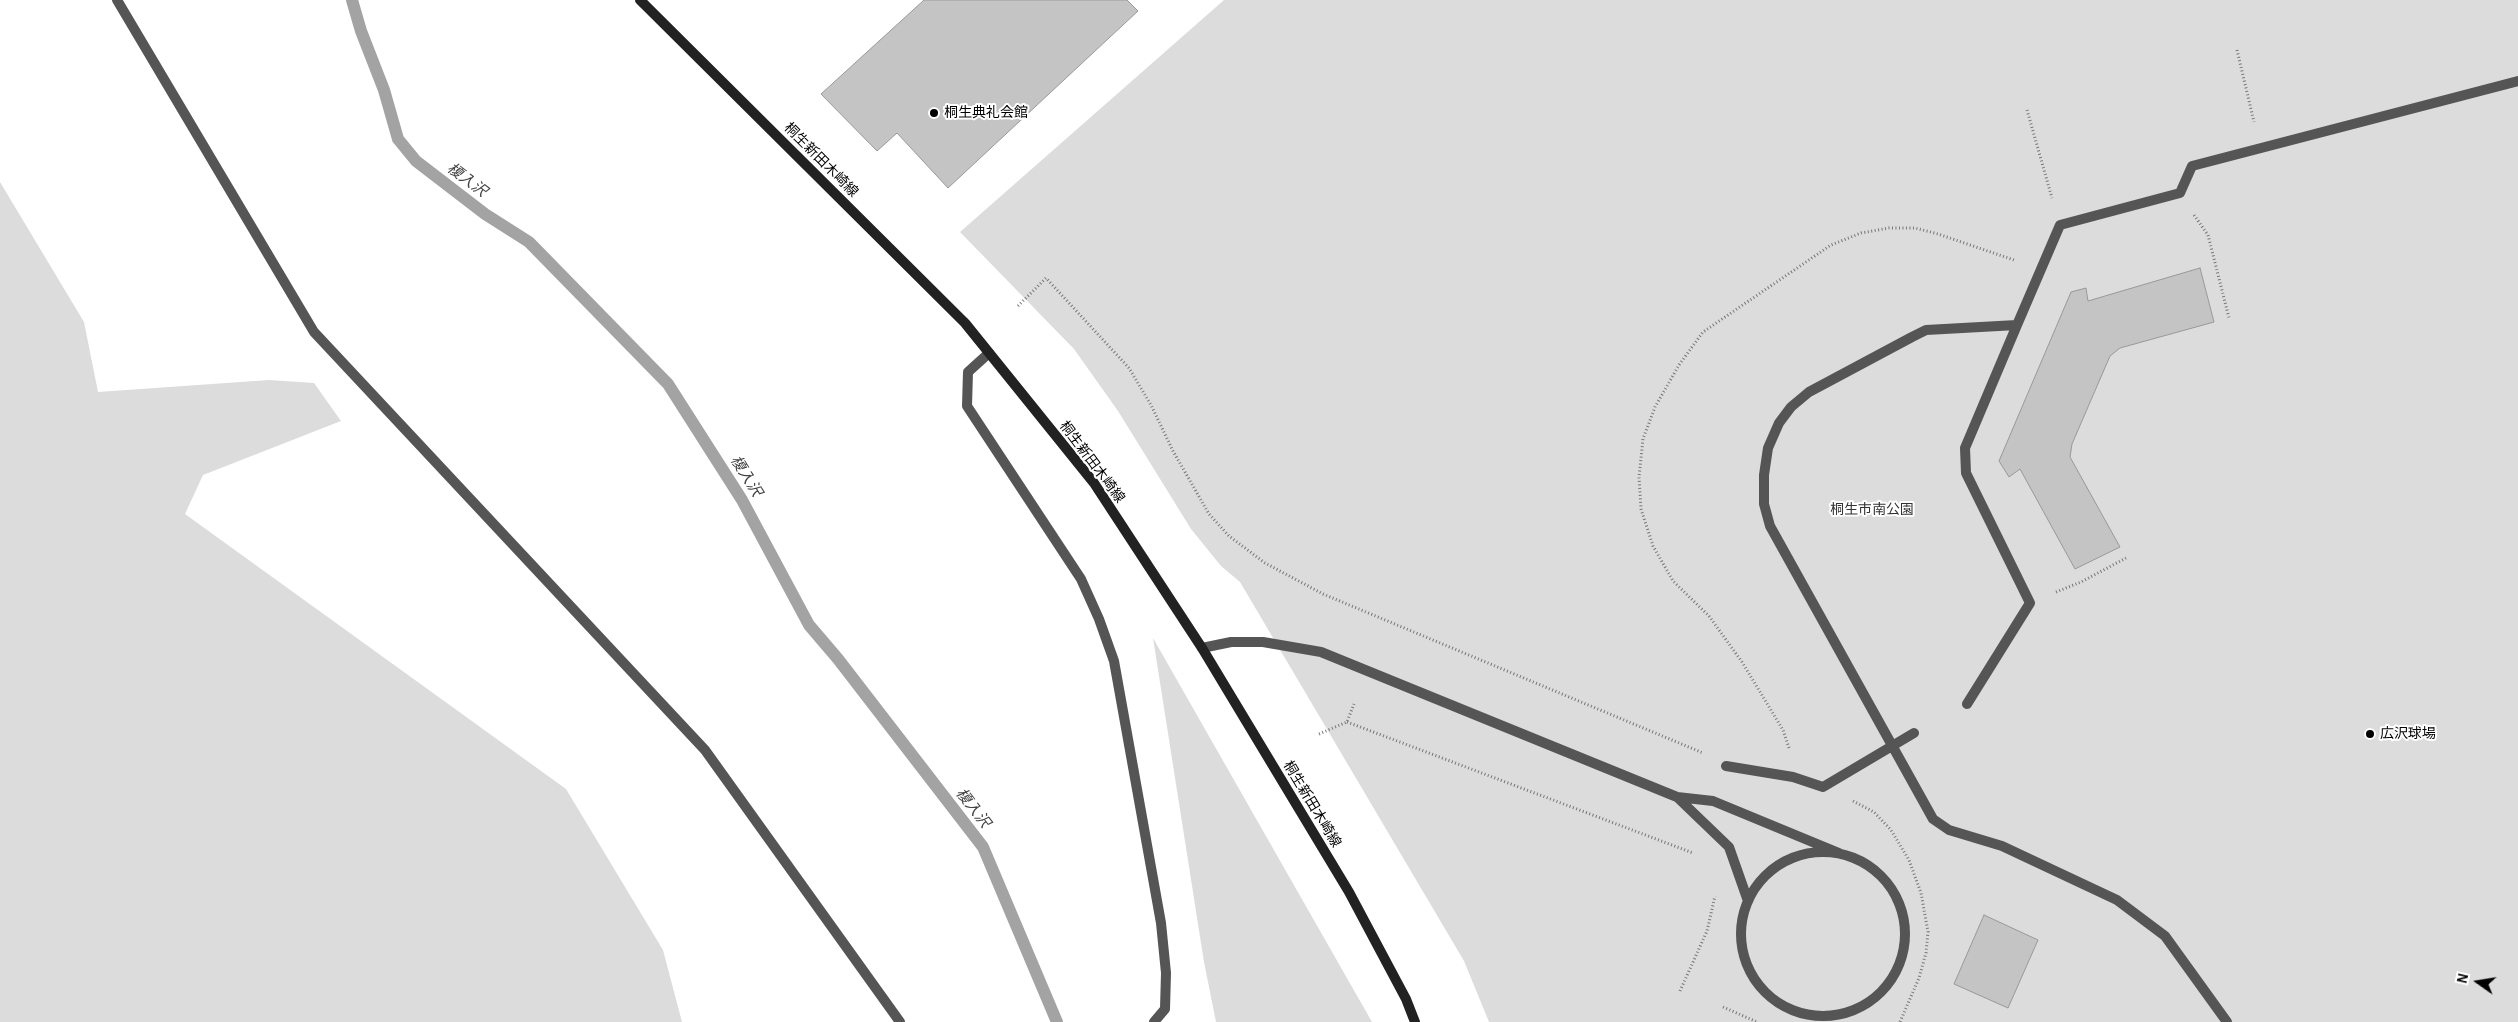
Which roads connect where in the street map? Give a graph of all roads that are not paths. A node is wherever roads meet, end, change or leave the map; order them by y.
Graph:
1 (117, 0) edge
2 (640, 0) edge
3 (2518, 81) edge
4 (2017, 325) junction
5 (989, 353) junction
6 (1202, 648) junction
7 (1967, 704) dead end
8 (1914, 732) dead end
9 (1892, 744) junction
10 (1726, 766) road end
11 (1677, 797) junction
12 (1839, 853) junction
13 (1748, 901) junction
14 (900, 1022) edge
15 (1154, 1022) edge
16 (1415, 1022) edge
17 (2227, 1022) edge

1 - 14 street
2 - 5 main road, 桐生新田木崎線
3 - 4 street
4 - 7 street
4 - 9 street
5 - 6 main road, 桐生新田木崎線
5 - 15 street
6 - 11 street
6 - 16 main road, 桐生新田木崎線
8 - 9 street
9 - 10 street
9 - 17 street
11 - 12 street
11 - 13 street
12 - 13 street
12 - 13 street

